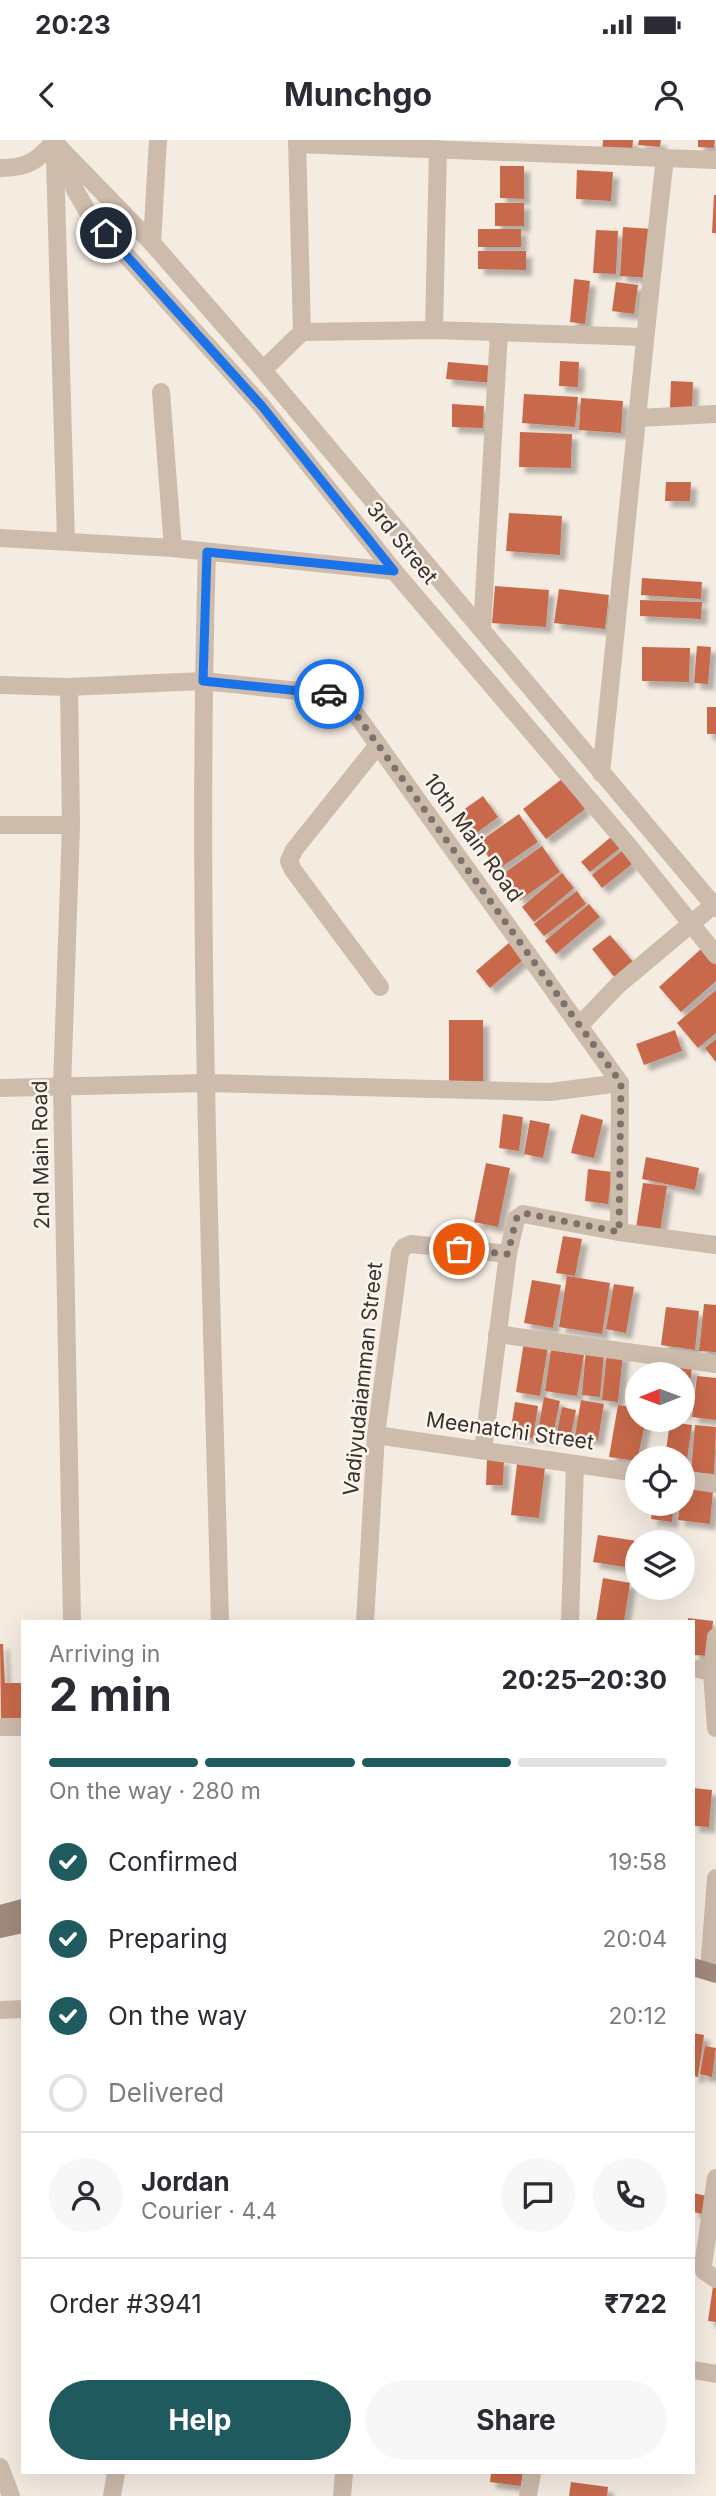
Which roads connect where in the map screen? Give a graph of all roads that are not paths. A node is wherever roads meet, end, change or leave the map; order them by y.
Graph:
1 (158, 140) edge
2 (297, 142) edge
3 (58, 146) edge
4 (566, 147) edge
5 (438, 149) junction
6 (665, 158) junction
7 (716, 160) edge
8 (0, 168) edge
9 (152, 243) junction
10 (434, 330) junction
11 (302, 332) junction
12 (499, 332) junction
13 (644, 337) junction
14 (263, 370) junction
15 (161, 392) dead end
16 (716, 414) edge
17 (638, 418) junction
18 (0, 537) edge
19 (66, 541) junction
20 (173, 548) junction
21 (207, 552) junction
22 (394, 571) junction
23 (482, 630) junction
24 (203, 681) junction
25 (0, 684) edge
26 (69, 687) junction
27 (378, 745) junction
28 (601, 774) junction
29 (0, 825) edge
30 (71, 825) junction
31 (715, 905) edge
32 (691, 924) junction
33 (716, 955) edge
34 (380, 987) dead end
35 (580, 1026) junction
36 (207, 1083) junction
37 (621, 1083) junction
38 (62, 1087) junction
39 (0, 1088) edge
40 (619, 1232) junction
41 (716, 1245) edge
42 (508, 1254) junction
43 (497, 1334) junction
44 (716, 1364) edge
45 (376, 1435) junction
46 (482, 1450) junction
47 (575, 1464) junction
48 (625, 1470) edge
49 (695, 1481) edge
50 (716, 1484) edge
51 (72, 1620) edge
52 (220, 1620) edge
53 (370, 1620) edge
54 (570, 1620) edge
55 (716, 1637) edge
56 (695, 1668) edge
57 (712, 1672) junction
58 (0, 1727) edge
59 (21, 1727) edge
60 (716, 1728) edge
61 (716, 1878) edge
62 (21, 1909) edge
63 (0, 1914) edge
64 (21, 1924) edge
65 (0, 1929) edge
66 (706, 1971) edge
67 (21, 2009) edge
68 (0, 2010) edge
69 (716, 2178) edge
70 (716, 2279) edge
71 (695, 2370) edge
72 (716, 2374) edge
73 (0, 2468) edge
74 (116, 2474) edge
75 (344, 2474) edge
76 (532, 2474) edge
77 (11, 2496) edge
78 (112, 2496) edge
79 (342, 2496) edge
80 (528, 2496) edge

1 - 9 street
2 - 5 street
2 - 11 street
3 - 8 street
3 - 9 street, 3rd Street
3 - 19 street
3 - 22 street, 3rd Street
4 - 5 street
4 - 6 street
5 - 10 street
6 - 7 street
6 - 13 street
9 - 14 street, 3rd Street
10 - 11 street
10 - 12 street
11 - 14 street
12 - 13 street
12 - 23 street
13 - 17 street
14 - 23 street, 3rd Street
15 - 20 street
16 - 17 street
17 - 28 street
18 - 19 street
19 - 20 street
20 - 21 street
21 - 22 street
21 - 24 street
22 - 32 street, 3rd Street
23 - 28 street, 3rd Street
24 - 26 street, 10th Main Road
24 - 27 street, 10th Main Road
24 - 36 street
25 - 26 street, 10th Main Road
26 - 30 street, 2nd Main Road
27 - 34 street
27 - 35 street, 10th Main Road
28 - 31 street, 3rd Street
29 - 30 street
30 - 38 street, 2nd Main Road
31 - 32 street
32 - 33 street, 3rd Street
32 - 35 street
35 - 37 street, 10th Main Road
36 - 37 street
36 - 38 street
36 - 52 street
37 - 40 street
38 - 39 street
38 - 51 street, 2nd Main Road
40 - 41 street
40 - 42 street
42 - 43 street
42 - 45 street, Vadiyudaiamman Street
43 - 44 street
43 - 46 street
45 - 46 street, Meenatchi Street
45 - 53 street, Vadiyudaiamman Street
46 - 47 street, Meenatchi Street
47 - 48 street, Meenatchi Street
47 - 54 street
49 - 50 street
55 - 57 street
56 - 57 street
57 - 60 street
58 - 59 street
61 - 66 street
62 - 63 main road
64 - 65 main road
67 - 68 street
69 - 70 street
71 - 72 street
73 - 77 street
74 - 78 street
75 - 79 street
76 - 80 street

